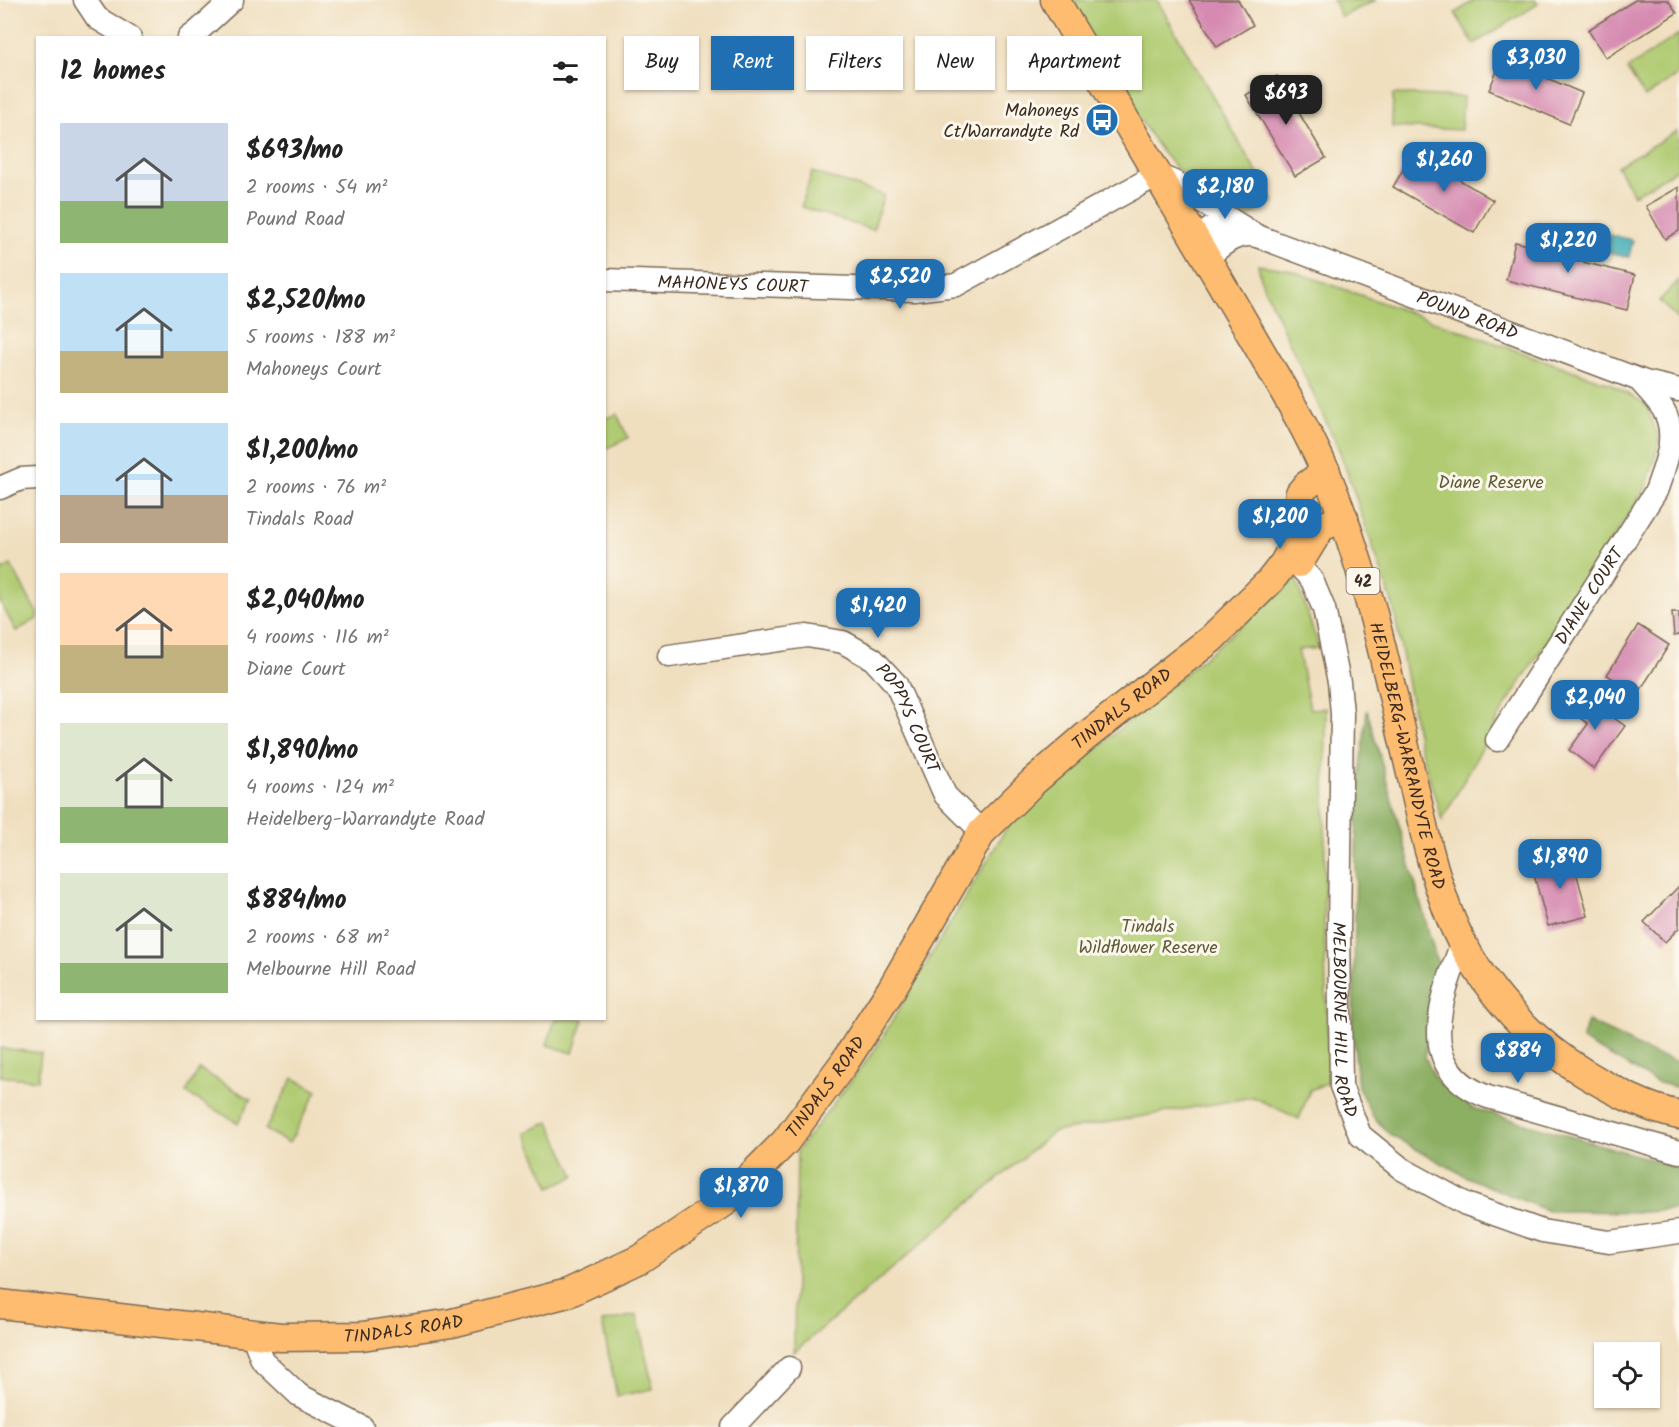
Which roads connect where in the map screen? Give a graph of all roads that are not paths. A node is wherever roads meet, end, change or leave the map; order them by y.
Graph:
1 (85, 0) edge
2 (232, 0) edge
3 (1055, 0) edge
4 (127, 36) edge
5 (191, 36) edge
6 (1157, 175) junction
7 (1248, 231) junction
8 (1201, 249) junction
9 (606, 280) edge
10 (1639, 380) junction
11 (1679, 390) edge
12 (1679, 425) edge
13 (1669, 448) junction
14 (1326, 471) junction
15 (36, 478) edge
16 (0, 488) edge
17 (1344, 518) junction
18 (1293, 562) junction
19 (669, 656) dead end
20 (1497, 740) dead end
21 (982, 832) junction
22 (1462, 943) junction
23 (1679, 1115) edge
24 (1679, 1152) edge
25 (1679, 1232) edge
26 (0, 1304) edge
27 (252, 1333) junction
28 (789, 1368) dead end
29 (362, 1427) edge
30 (733, 1427) edge

1 - 4 street
2 - 5 street
3 - 6 main road, HEIDELBERG-WARRANDYTE ROAD / 42
6 - 7 street, POUND ROAD
6 - 8 main road, HEIDELBERG-WARRANDYTE ROAD / 42
6 - 9 street, MAHONEYS COURT
7 - 8 street
7 - 10 street, POUND ROAD
8 - 14 main road, HEIDELBERG-WARRANDYTE ROAD / 42
10 - 11 street, POUND ROAD
10 - 13 street, DIANE COURT
12 - 13 street, DIANE COURT
13 - 20 street, DIANE COURT
14 - 17 main road, HEIDELBERG-WARRANDYTE ROAD / 42
14 - 18 main road, TINDALS ROAD
15 - 16 street
17 - 18 main road, TINDALS ROAD
17 - 22 main road, HEIDELBERG-WARRANDYTE ROAD / 42
18 - 21 main road, TINDALS ROAD
18 - 25 street, MELBOURNE HILL ROAD
19 - 21 street, POPPYS COURT
21 - 27 main road, TINDALS ROAD
22 - 23 main road, HEIDELBERG-WARRANDYTE ROAD / 42
22 - 24 street
26 - 27 main road, TINDALS ROAD
27 - 29 street
28 - 30 street

